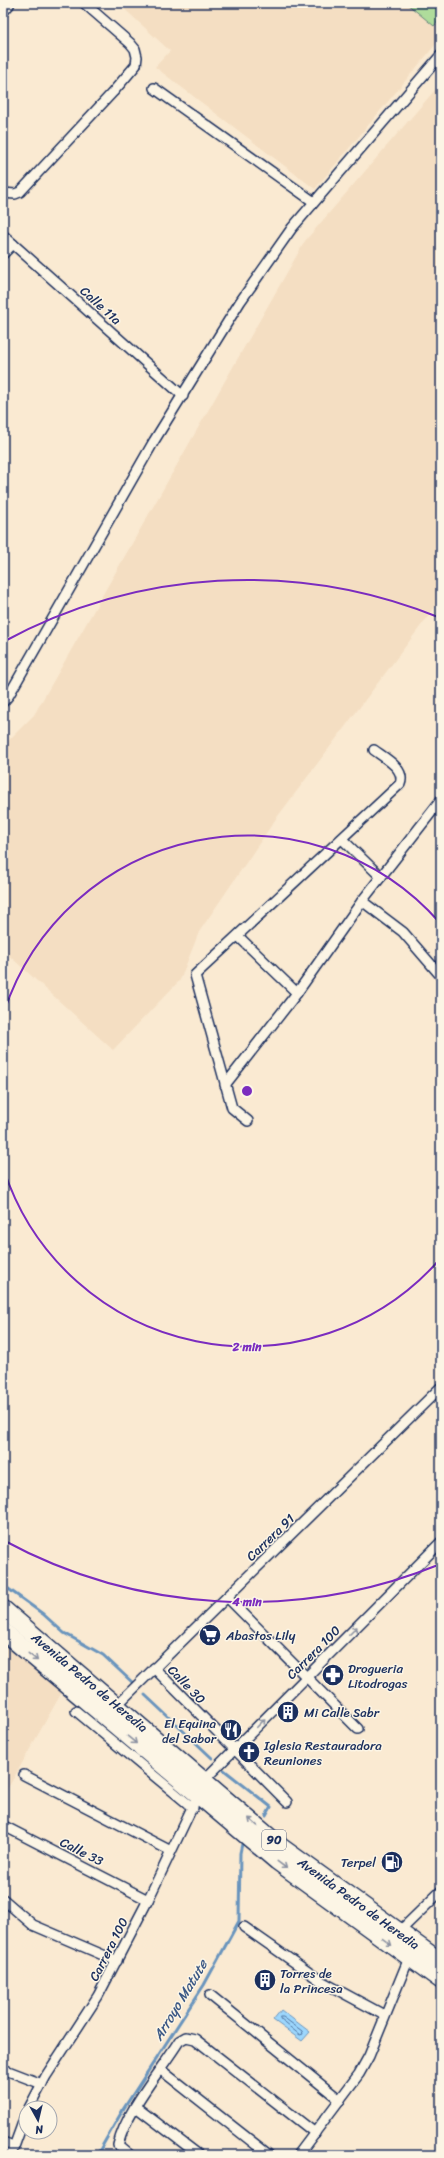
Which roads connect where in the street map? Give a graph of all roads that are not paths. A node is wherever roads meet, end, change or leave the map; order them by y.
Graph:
1 (8, 3) edge
2 (84, 3) edge
3 (3, 12) edge
4 (441, 55) edge
5 (154, 88) dead end
6 (3, 193) edge
7 (314, 202) junction
8 (3, 235) edge
9 (13, 244) junction
10 (3, 254) edge
11 (182, 396) junction
12 (3, 702) edge
13 (374, 750) dead end
14 (441, 800) edge
15 (342, 839) junction
16 (381, 877) junction
17 (362, 901) junction
18 (238, 936) junction
19 (441, 976) edge
20 (297, 992) junction
21 (225, 1086) junction
22 (248, 1121) dead end
23 (441, 1386) edge
24 (441, 1542) edge
25 (227, 1597) junction
26 (3, 1609) edge
27 (3, 1631) edge
28 (154, 1668) junction
29 (307, 1677) junction
30 (117, 1705) junction
31 (76, 1711) dead end
32 (358, 1729) dead end
33 (234, 1750) junction
34 (24, 1775) dead end
35 (198, 1794) junction
36 (287, 1802) dead end
37 (4, 1826) dead end
38 (171, 1851) junction
39 (440, 1896) edge
40 (3, 1900) edge
41 (148, 1900) junction
42 (244, 1927) dead end
43 (399, 1932) junction
44 (409, 1958) junction
45 (117, 1961) junction
46 (441, 1962) edge
47 (441, 1980) edge
48 (210, 1995) dead end
49 (384, 2015) junction
50 (3, 2069) edge
51 (161, 2070) junction
52 (42, 2084) junction
53 (33, 2100) edge
54 (340, 2100) junction
55 (136, 2107) junction
56 (315, 2133) junction
57 (18, 2134) edge
58 (3, 2142) edge
59 (13, 2146) junction
60 (303, 2153) edge
61 (11, 2155) edge
62 (130, 2155) edge
63 (198, 2155) edge
64 (269, 2155) edge

1 - 3 street
2 - 6 street
4 - 7 street
5 - 7 street
7 - 11 street
8 - 9 street, Calle 11a
9 - 10 street
9 - 11 street, Calle 11a
11 - 12 street
13 - 15 street
14 - 16 street
15 - 16 street
15 - 18 street
16 - 17 street
17 - 19 street
17 - 20 street
18 - 20 street
18 - 21 street
20 - 21 street
21 - 22 street
23 - 25 street, Carrera 91
29 -> 24 street, Carrera 100
25 - 28 street, Carrera 91
25 - 29 street
26 - 30 highway, Avenida Pedro de Heredia / 90
27 -> 35 highway, Avenida Pedro de Heredia / 90
28 - 30 street, Carrera 91
28 - 33 street, Calle 30
29 - 32 street
33 -> 29 street, Carrera 100
30 - 35 highway, Avenida Pedro de Heredia / 90
31 - 35 street
33 - 35 street, Carrera 100
33 - 36 street, Calle 30
34 - 38 street
35 - 38 street, Carrera 100
43 -> 35 highway, Avenida Pedro de Heredia / 90
35 -> 44 highway, Avenida Pedro de Heredia / 90
37 - 41 street, Calle 33
38 - 41 street, Carrera 100
39 - 43 street
40 - 45 street
41 - 45 street, Carrera 100
42 - 49 street
43 - 46 highway, Avenida Pedro de Heredia / 90
44 - 47 highway, Avenida Pedro de Heredia / 90
44 - 49 street
45 - 52 street, Carrera 100
48 - 54 street
49 - 54 street
50 - 52 street
51 - 55 street
51 - 56 street
51 - 64 street
52 - 53 street, Carrera 100
54 - 56 street
55 - 62 street
55 - 63 street
56 - 60 street
57 - 59 street
58 - 59 street
59 - 61 street

